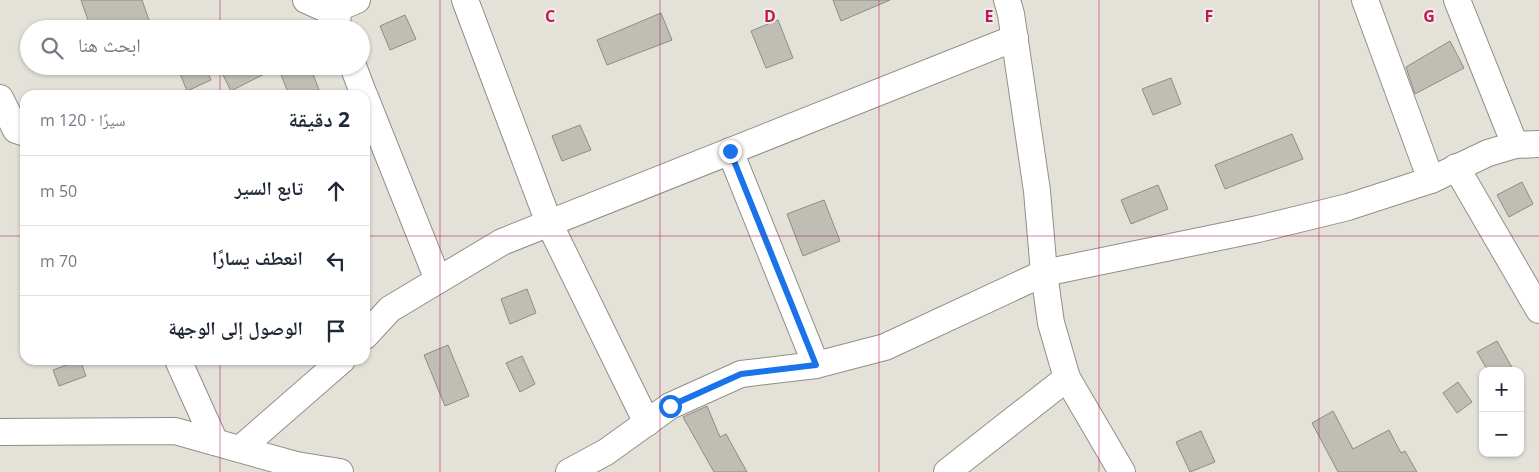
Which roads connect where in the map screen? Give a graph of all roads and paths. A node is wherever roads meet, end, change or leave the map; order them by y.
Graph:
1 (306, 0) edge
2 (465, 0) edge
3 (1007, 0) edge
4 (1365, 0) edge
5 (1457, 0) edge
6 (344, 14) edge
7 (1015, 38) junction
8 (357, 75) edge
9 (363, 90) edge
10 (0, 98) edge
11 (370, 109) edge
12 (20, 131) edge
13 (1527, 144) edge
14 (730, 151) junction
15 (1456, 166) junction
16 (1431, 180) junction
17 (549, 223) junction
18 (1044, 273) junction
19 (438, 280) junction
20 (1539, 310) edge
21 (370, 331) edge
22 (181, 365) edge
23 (335, 365) edge
24 (816, 365) junction
25 (1066, 378) junction
26 (647, 423) junction
27 (0, 432) edge
28 (228, 446) junction
29 (301, 468) edge
30 (340, 472) edge
31 (569, 472) edge
32 (947, 472) edge
33 (1122, 472) edge

1 - 6 street
2 - 17 street
3 - 7 street
4 - 16 street
5 - 13 street
7 - 14 street
7 - 18 street
8 - 9 street
10 - 12 street
11 - 19 street
13 - 15 street
14 - 17 street
14 - 24 street
15 - 16 street
15 - 20 street
16 - 18 street
17 - 19 street
17 - 26 street
18 - 24 street
18 - 25 street
19 - 21 street
22 - 28 street
23 - 28 street
24 - 26 street
25 - 32 street
25 - 33 street
26 - 31 street
27 - 28 street
28 - 29 street
29 - 30 street

